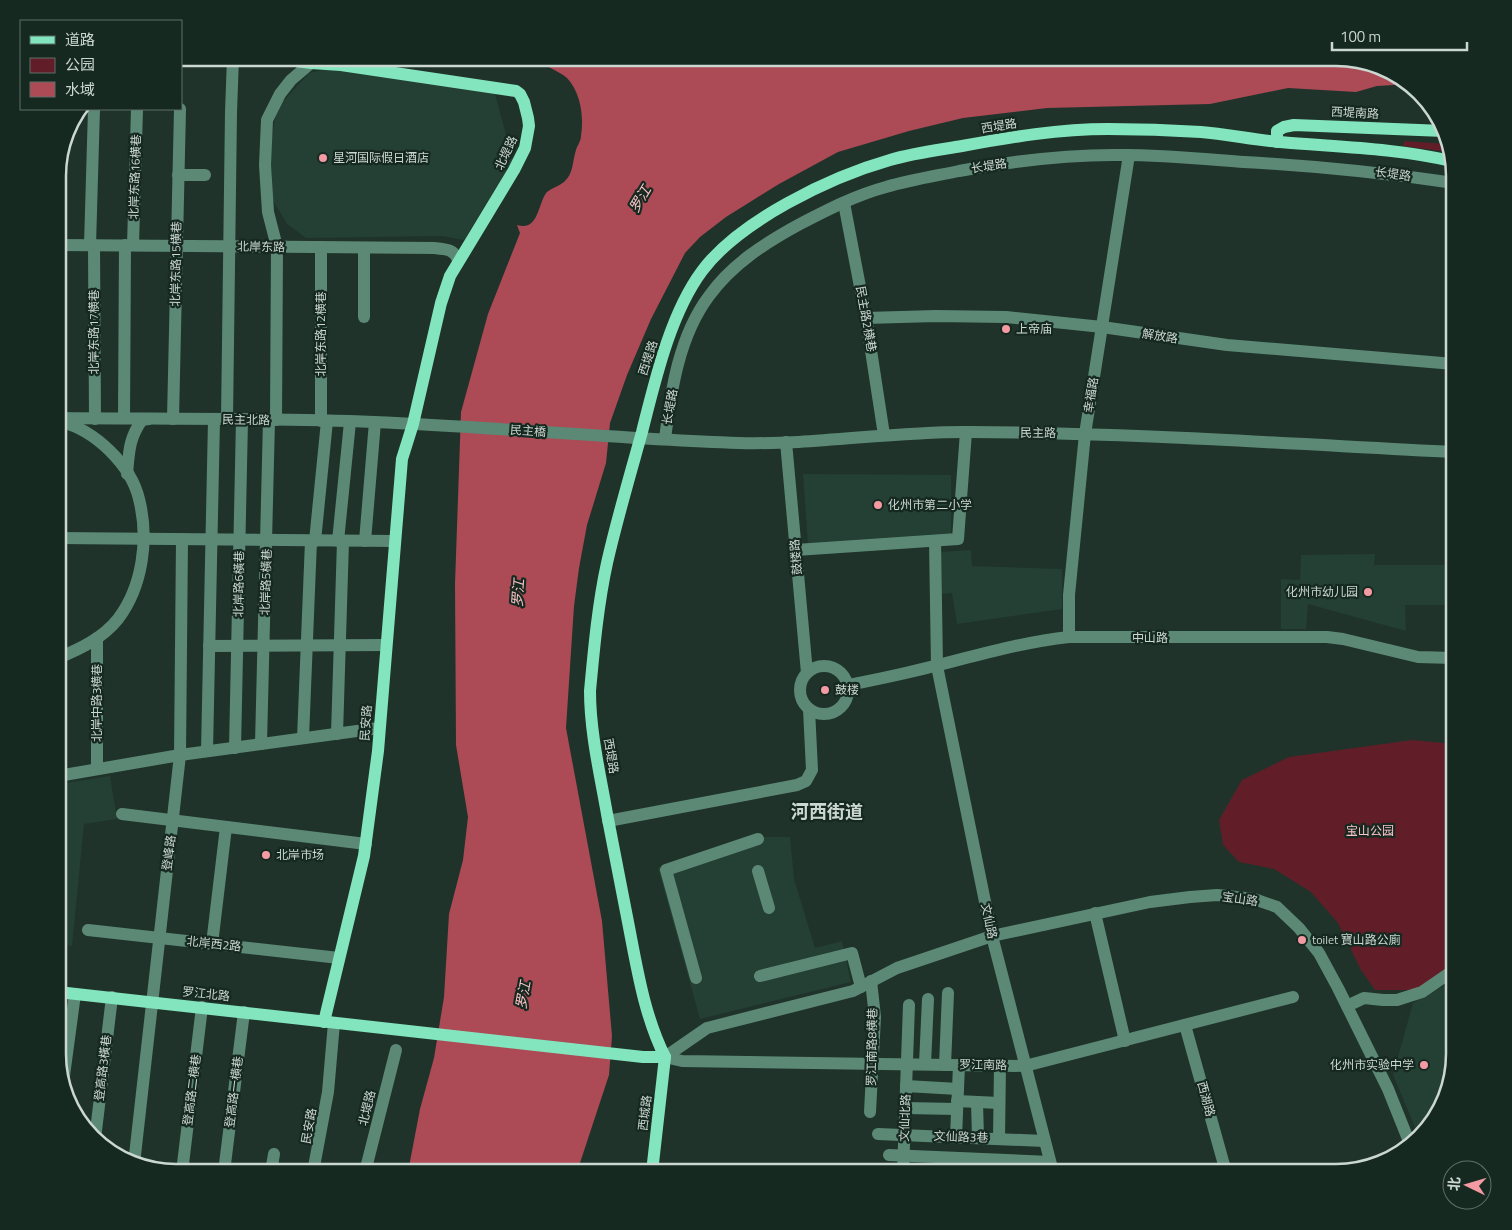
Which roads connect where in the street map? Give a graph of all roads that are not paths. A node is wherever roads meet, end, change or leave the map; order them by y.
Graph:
1 (233, 66) edge
2 (307, 66) edge
3 (347, 66) edge
4 (94, 110) edge
5 (136, 110) edge
6 (180, 110) edge
7 (1435, 131) edge
8 (1277, 142) junction
9 (1129, 155) junction
10 (1445, 160) edge
11 (178, 175) junction
12 (205, 175) dead end
13 (1446, 182) edge
14 (844, 203) junction
15 (66, 245) edge
16 (92, 245) junction
17 (129, 245) junction
18 (177, 246) junction
19 (229, 246) junction
20 (277, 247) junction
21 (321, 247) junction
22 (364, 248) junction
23 (454, 255) junction
24 (364, 317) dead end
25 (866, 318) junction
26 (1102, 327) junction
27 (1446, 363) edge
28 (95, 418) junction
29 (124, 418) junction
30 (157, 419) junction
31 (173, 419) junction
32 (66, 420) edge
33 (220, 420) junction
34 (242, 420) junction
35 (273, 420) junction
36 (324, 421) junction
37 (350, 422) junction
38 (375, 422) junction
39 (66, 423) edge
40 (413, 424) junction
41 (433, 425) joint
42 (966, 432) junction
43 (1085, 434) junction
44 (884, 435) junction
45 (622, 438) joint
46 (640, 438) junction
47 (665, 439) junction
48 (786, 442) junction
49 (1446, 452) edge
50 (127, 474) junction
51 (66, 538) edge
52 (143, 539) junction
53 (182, 540) junction
54 (212, 540) junction
55 (240, 540) junction
56 (267, 540) junction
57 (313, 541) junction
58 (340, 541) junction
59 (364, 541) junction
60 (395, 541) junction
61 (935, 541) junction
62 (796, 550) junction
63 (1069, 637) junction
64 (97, 638) junction
65 (210, 646) junction
66 (237, 646) junction
67 (264, 646) junction
68 (307, 646) junction
69 (339, 646) junction
70 (386, 646) junction
71 (66, 655) edge
72 (1446, 658) edge
73 (937, 666) junction
74 (807, 673) junction
75 (848, 685) junction
76 (810, 709) junction
77 (380, 728) junction
78 (337, 734) junction
79 (303, 738) junction
80 (261, 744) junction
81 (235, 748) junction
82 (207, 751) junction
83 (180, 755) junction
84 (97, 769) junction
85 (66, 775) edge
86 (122, 814) dead end
87 (173, 820) junction
88 (608, 821) junction
89 (226, 827) junction
90 (758, 839) dead end
91 (366, 844) junction
92 (758, 871) dead end
93 (769, 908) dead end
94 (1095, 913) junction
95 (88, 930) dead end
96 (992, 936) junction
97 (159, 938) junction
98 (212, 944) junction
99 (339, 958) junction
100 (760, 976) dead end
101 (1446, 976) edge
102 (696, 978) dead end
103 (866, 984) junction
104 (66, 993) edge
105 (948, 993) dead end
106 (74, 994) junction
107 (112, 997) junction
108 (1293, 997) dead end
109 (928, 999) dead end
110 (153, 1002) junction
111 (909, 1005) dead end
112 (1347, 1006) junction
113 (202, 1007) junction
114 (244, 1012) junction
115 (329, 1022) junction
116 (1185, 1026) junction
117 (1125, 1041) junction
118 (396, 1050) dead end
119 (665, 1057) junction
120 (66, 1059) edge
121 (873, 1064) junction
122 (906, 1064) junction
123 (925, 1064) junction
124 (945, 1065) junction
125 (959, 1065) junction
126 (1000, 1066) junction
127 (1025, 1066) junction
128 (906, 1086) junction
129 (957, 1100) junction
130 (977, 1102) junction
131 (999, 1103) junction
132 (905, 1108) junction
133 (870, 1112) dead end
134 (95, 1129) edge
135 (878, 1134) dead end
136 (905, 1135) junction
137 (956, 1137) junction
138 (1407, 1137) edge
139 (978, 1138) junction
140 (999, 1139) junction
141 (1044, 1141) junction
142 (274, 1154) dead end
143 (135, 1155) edge
144 (889, 1155) dead end
145 (904, 1156) junction
146 (183, 1164) edge
147 (225, 1164) edge
148 (272, 1164) edge
149 (314, 1164) edge
150 (367, 1164) edge
151 (653, 1164) edge
152 (904, 1164) edge
153 (1011, 1164) edge
154 (1050, 1164) edge
155 (1224, 1164) edge

1 - 19 street
2 - 20 street, 北岸路5橫巷
3 - 23 main road, 北堤路
4 - 16 street, 北岸东路17横巷
5 - 17 street, 北岸东路16横巷
6 - 11 street, 北岸东路15横巷
7 - 8 main road, 西堤南路
8 - 10 main road, 西堤路
8 - 46 main road, 西堤路
9 - 13 street, 长堤路
9 - 14 street, 长堤路
9 - 26 street, 幸福路
11 - 12 street
11 - 18 street, 北岸东路15横巷
14 - 25 street, 民主路2横巷
14 - 47 street, 长堤路
15 - 16 street, 北岸东路
16 - 17 street, 北岸东路
16 - 28 street, 北岸东路17横巷
17 - 18 street, 北岸东路
17 - 29 street, 北岸东路16横巷
18 - 19 street, 北岸东路
18 - 31 street, 北岸东路15横巷
19 - 20 street, 北岸东路
19 - 33 street
20 - 21 street, 北岸东路
20 - 35 street, 北岸路5橫巷
21 - 22 street, 北岸东路
21 - 36 street, 北岸东路12横巷
22 - 23 street, 北岸东路
22 - 24 street
23 - 40 main road, 北堤路
25 - 26 street, 解放路
25 - 44 street, 民主路2横巷
26 - 27 street, 解放路
26 - 43 street, 幸福路
28 - 29 street, 民主北路
28 - 32 street, 民主北路
29 - 30 street, 民主北路
30 - 31 street, 民主北路
30 - 50 street
31 - 33 street, 民主北路
33 - 34 street, 民主北路
33 - 54 street
34 - 35 street, 民主北路
34 - 55 street, 北岸路6橫巷
35 - 36 street, 民主北路
35 - 56 street, 北岸路5橫巷
36 - 37 street, 民主北路
36 - 57 street, 北岸东路12横巷
37 - 38 street, 民主北路
37 - 58 street
38 - 40 street, 民主北路
38 - 59 street
39 - 50 street
40 - 41 street, 民主北路
40 - 60 main road, 民安路
41 - 45 street, 民主橋
42 - 43 street, 民主路
42 - 44 street, 民主路
42 - 61 street
43 - 49 street, 民主路
43 - 63 street, 幸福路
44 - 48 street, 民主路
45 - 46 street, 民主路
46 - 47 street, 民主路
46 - 88 main road, 西堤路
47 - 48 street, 民主路
48 - 62 street, 鼓楼路
50 - 52 street
51 - 52 street
52 - 53 street
52 - 64 street
53 - 54 street
53 - 83 street, 登峰路
54 - 55 street
54 - 65 street
55 - 56 street
55 - 66 street, 北岸路6橫巷
56 - 57 street
56 - 67 street, 北岸路5橫巷
57 - 58 street
57 - 68 street, 北岸东路12横巷
58 - 59 street
58 - 69 street
59 - 60 street
60 - 70 main road, 民安路
61 - 62 street
61 - 73 street, 文仙路
62 - 74 street, 鼓楼路
63 - 72 street, 中山路
63 - 73 street, 中山路
64 - 71 street
64 - 84 street, 北岸中路3横巷
65 - 66 street
65 - 82 street
66 - 67 street
66 - 81 street, 北岸路6橫巷
67 - 68 street
67 - 80 street, 北岸路5橫巷
68 - 69 street
68 - 79 street, 北岸东路12横巷
69 - 70 street
69 - 78 street
70 - 77 main road, 民安路
73 - 75 street, 中山路
73 - 96 street, 文仙路
74 - 75 street
74 - 76 street
75 - 76 street
76 - 88 street
77 - 78 street
77 - 91 main road, 民安路
78 - 79 street
79 - 80 street
80 - 81 street
81 - 82 street
82 - 83 street
83 - 84 street
83 - 87 street, 登峰路
84 - 85 street
86 - 87 street
87 - 89 street
87 - 97 street, 登峰路
88 - 119 main road, 西堤路
89 - 91 street
89 - 98 street
90 - 102 street
91 - 99 main road, 民安路
92 - 93 street
94 - 96 street, 宝山路
94 - 112 street, 宝山路
94 - 117 street
95 - 97 street, 北岸西2路
96 - 103 street, 宝山路
96 - 127 street, 文仙路
97 - 98 street, 北岸西2路
97 - 110 street, 登峰路
98 - 99 street, 北岸西2路
99 - 115 main road, 民安路
100 - 103 street, 罗江南路8横巷
101 - 112 street
103 - 119 street, 宝山路
103 - 121 street, 罗江南路8横巷
104 - 106 main road, 罗江北路
105 - 124 street
106 - 107 main road, 罗江北路
106 - 120 street
107 - 110 main road, 罗江北路
107 - 134 street, 登高路3橫巷
108 - 116 street, 罗江南路
109 - 123 street
110 - 113 main road, 罗江北路
110 - 143 street, 登峰路
111 - 122 street, 文仙北路
112 - 138 street, 宝山路
113 - 114 main road, 罗江北路
113 - 146 street, 登高路二横巷
114 - 115 main road, 罗江北路
114 - 147 street, 登高路一横巷
115 - 119 main road, 罗江北路
115 - 149 street, 民安路
116 - 117 street, 罗江南路
116 - 155 street, 西湖路
117 - 127 street, 罗江南路
118 - 150 street, 北堤路
119 - 121 street, 罗江南路
119 - 151 main road, 西城路
121 - 122 street, 罗江南路
121 - 133 street, 罗江南路8横巷
122 - 123 street, 罗江南路
122 - 128 street, 文仙北路
123 - 124 street, 罗江南路
124 - 125 street, 罗江南路
125 - 126 street, 罗江南路
125 - 129 street
126 - 127 street, 罗江南路
126 - 131 street
127 - 141 street, 文仙路
128 - 129 street
128 - 132 street, 文仙北路
129 - 130 street
129 - 132 street
129 - 137 street
130 - 131 street
130 - 139 street
131 - 140 street
132 - 136 street, 文仙北路
135 - 136 street, 文仙路3巷
136 - 137 street, 文仙路3巷
136 - 145 street, 文仙北路
137 - 139 street, 文仙路3巷
139 - 140 street, 文仙路3巷
140 - 141 street, 文仙路3巷
141 - 154 street, 文仙路
142 - 148 street
144 - 145 street
145 - 152 street, 文仙北路
145 - 153 street

